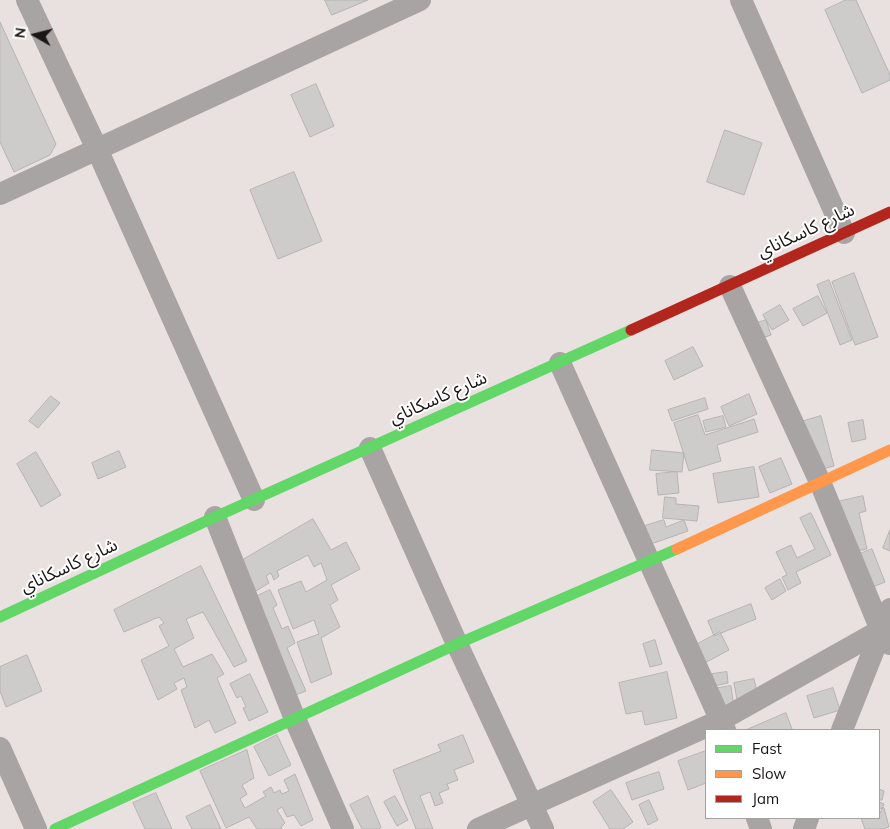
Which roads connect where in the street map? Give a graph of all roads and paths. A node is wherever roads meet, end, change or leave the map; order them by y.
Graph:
1 (27, 0) edge
2 (420, 0) edge
3 (741, 0) edge
4 (98, 149) junction
5 (0, 194) edge
6 (890, 212) edge
7 (844, 233) junction
8 (730, 286) junction
9 (560, 363) junction
10 (370, 448) junction
11 (890, 450) edge
12 (820, 482) junction
13 (254, 500) junction
14 (215, 517) junction
15 (649, 562) junction
16 (890, 609) edge
17 (0, 617) edge
18 (887, 634) edge
19 (457, 644) junction
20 (295, 719) junction
21 (723, 725) edge
22 (842, 729) edge
23 (705, 733) edge
24 (0, 748) edge
25 (532, 805) junction
26 (36, 829) edge
27 (55, 829) edge
28 (343, 829) edge
29 (478, 829) edge
30 (543, 829) edge

1 - 4 street
2 - 4 street
3 - 7 street
4 - 5 street
4 - 13 street
6 - 7 street, شارع كاسكاناي
7 - 8 street, شارع كاسكاناي
8 - 9 street, شارع كاسكاناي
8 - 12 street
9 - 10 street, شارع كاسكاناي
9 - 15 street
10 - 13 street, شارع كاسكاناي
10 - 19 street
11 - 12 street
12 - 15 street
12 - 18 street
13 - 14 street, شارع كاسكاناي
14 - 17 street, شارع كاسكاناي
14 - 20 street
15 - 19 street
15 - 21 street
16 - 18 street
18 - 21 street
18 - 22 street
19 - 20 street
19 - 25 street
20 - 27 street
20 - 28 street
23 - 25 street
24 - 26 street
25 - 29 street
25 - 30 street

